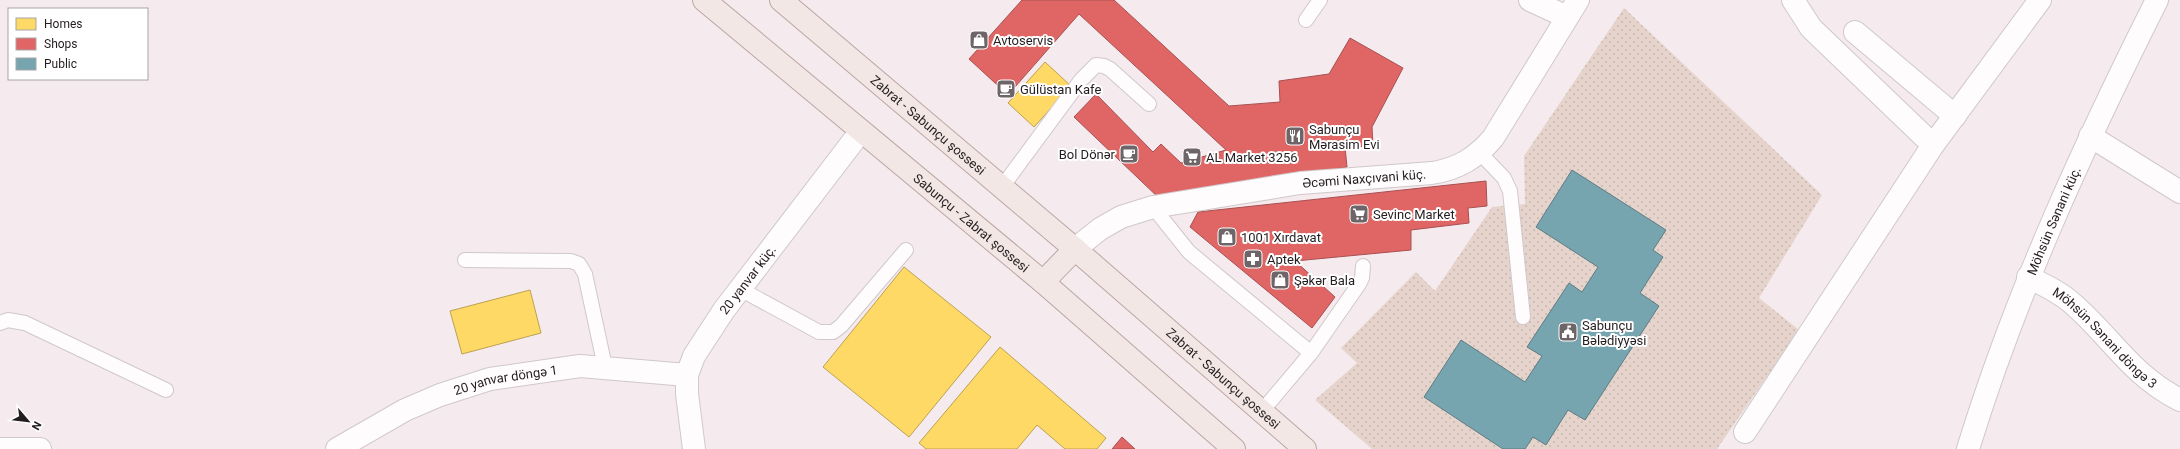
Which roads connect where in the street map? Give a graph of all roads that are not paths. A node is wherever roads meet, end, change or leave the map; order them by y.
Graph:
1 (704, 0) edge
2 (781, 0) edge
3 (1320, 0) edge
4 (1530, 0) edge
5 (1793, 0) edge
6 (2040, 0) edge
7 (2157, 0) edge
8 (1572, 9) edge
9 (1306, 20) dead end
10 (1855, 32) dead end
11 (1148, 104) dead end
12 (1955, 116) junction
13 (861, 131) junction
14 (2090, 136) junction
15 (1934, 145) junction
16 (1480, 153) junction
17 (1002, 187) junction
18 (2180, 192) edge
19 (1152, 207) junction
20 (1075, 249) junction
21 (906, 250) dead end
22 (465, 260) dead end
23 (1363, 266) dead end
24 (2028, 278) junction
25 (1043, 282) junction
26 (740, 289) junction
27 (1523, 317) dead end
28 (0, 323) edge
29 (1311, 353) junction
30 (605, 367) junction
31 (687, 375) junction
32 (166, 390) dead end
33 (2180, 400) edge
34 (1262, 411) junction
35 (1745, 432) dead end
36 (0, 449) edge
37 (40, 449) edge
38 (337, 449) edge
39 (694, 449) edge
40 (1234, 449) edge
41 (1305, 449) edge
42 (1968, 449) edge

1 - 13 main road, Sabunçu - Zabrat şossesi
2 - 17 main road, Zabrat - Sabunçu şossesi
3 - 9 lane
4 - 8 street
5 - 15 street
6 - 12 street
7 - 14 street, Möhsün Sənani küç.
8 - 16 street, Əcəmi Naxçıvani küç.
10 - 12 street
11 - 17 lane
12 - 15 street
13 - 25 main road, Sabunçu - Zabrat şossesi
13 - 26 street, 20 yanvar küç.
14 - 18 street
14 - 24 street, Möhsün Sənani küç.
15 - 35 street
16 - 19 street, Əcəmi Naxçıvani küç.
16 - 27 lane
17 - 20 main road, Zabrat - Sabunçu şossesi
19 - 20 street, Əcəmi Naxçıvani küç.
19 - 29 lane
20 - 25 main road
20 - 34 main road, Zabrat - Sabunçu şossesi
21 - 26 lane
22 - 30 lane
23 - 29 lane
24 - 33 street, Möhsün Sənani döngə 3
24 - 42 street, Möhsün Sənani küç.
25 - 40 main road, Sabunçu - Zabrat şossesi
26 - 31 street, 20 yanvar küç.
28 - 32 lane
29 - 34 lane
30 - 31 street, 20 yanvar döngə 1
30 - 38 street, 20 yanvar döngə 1
31 - 39 street, 20 yanvar küç.
34 - 41 main road, Zabrat - Sabunçu şossesi
36 - 37 street

